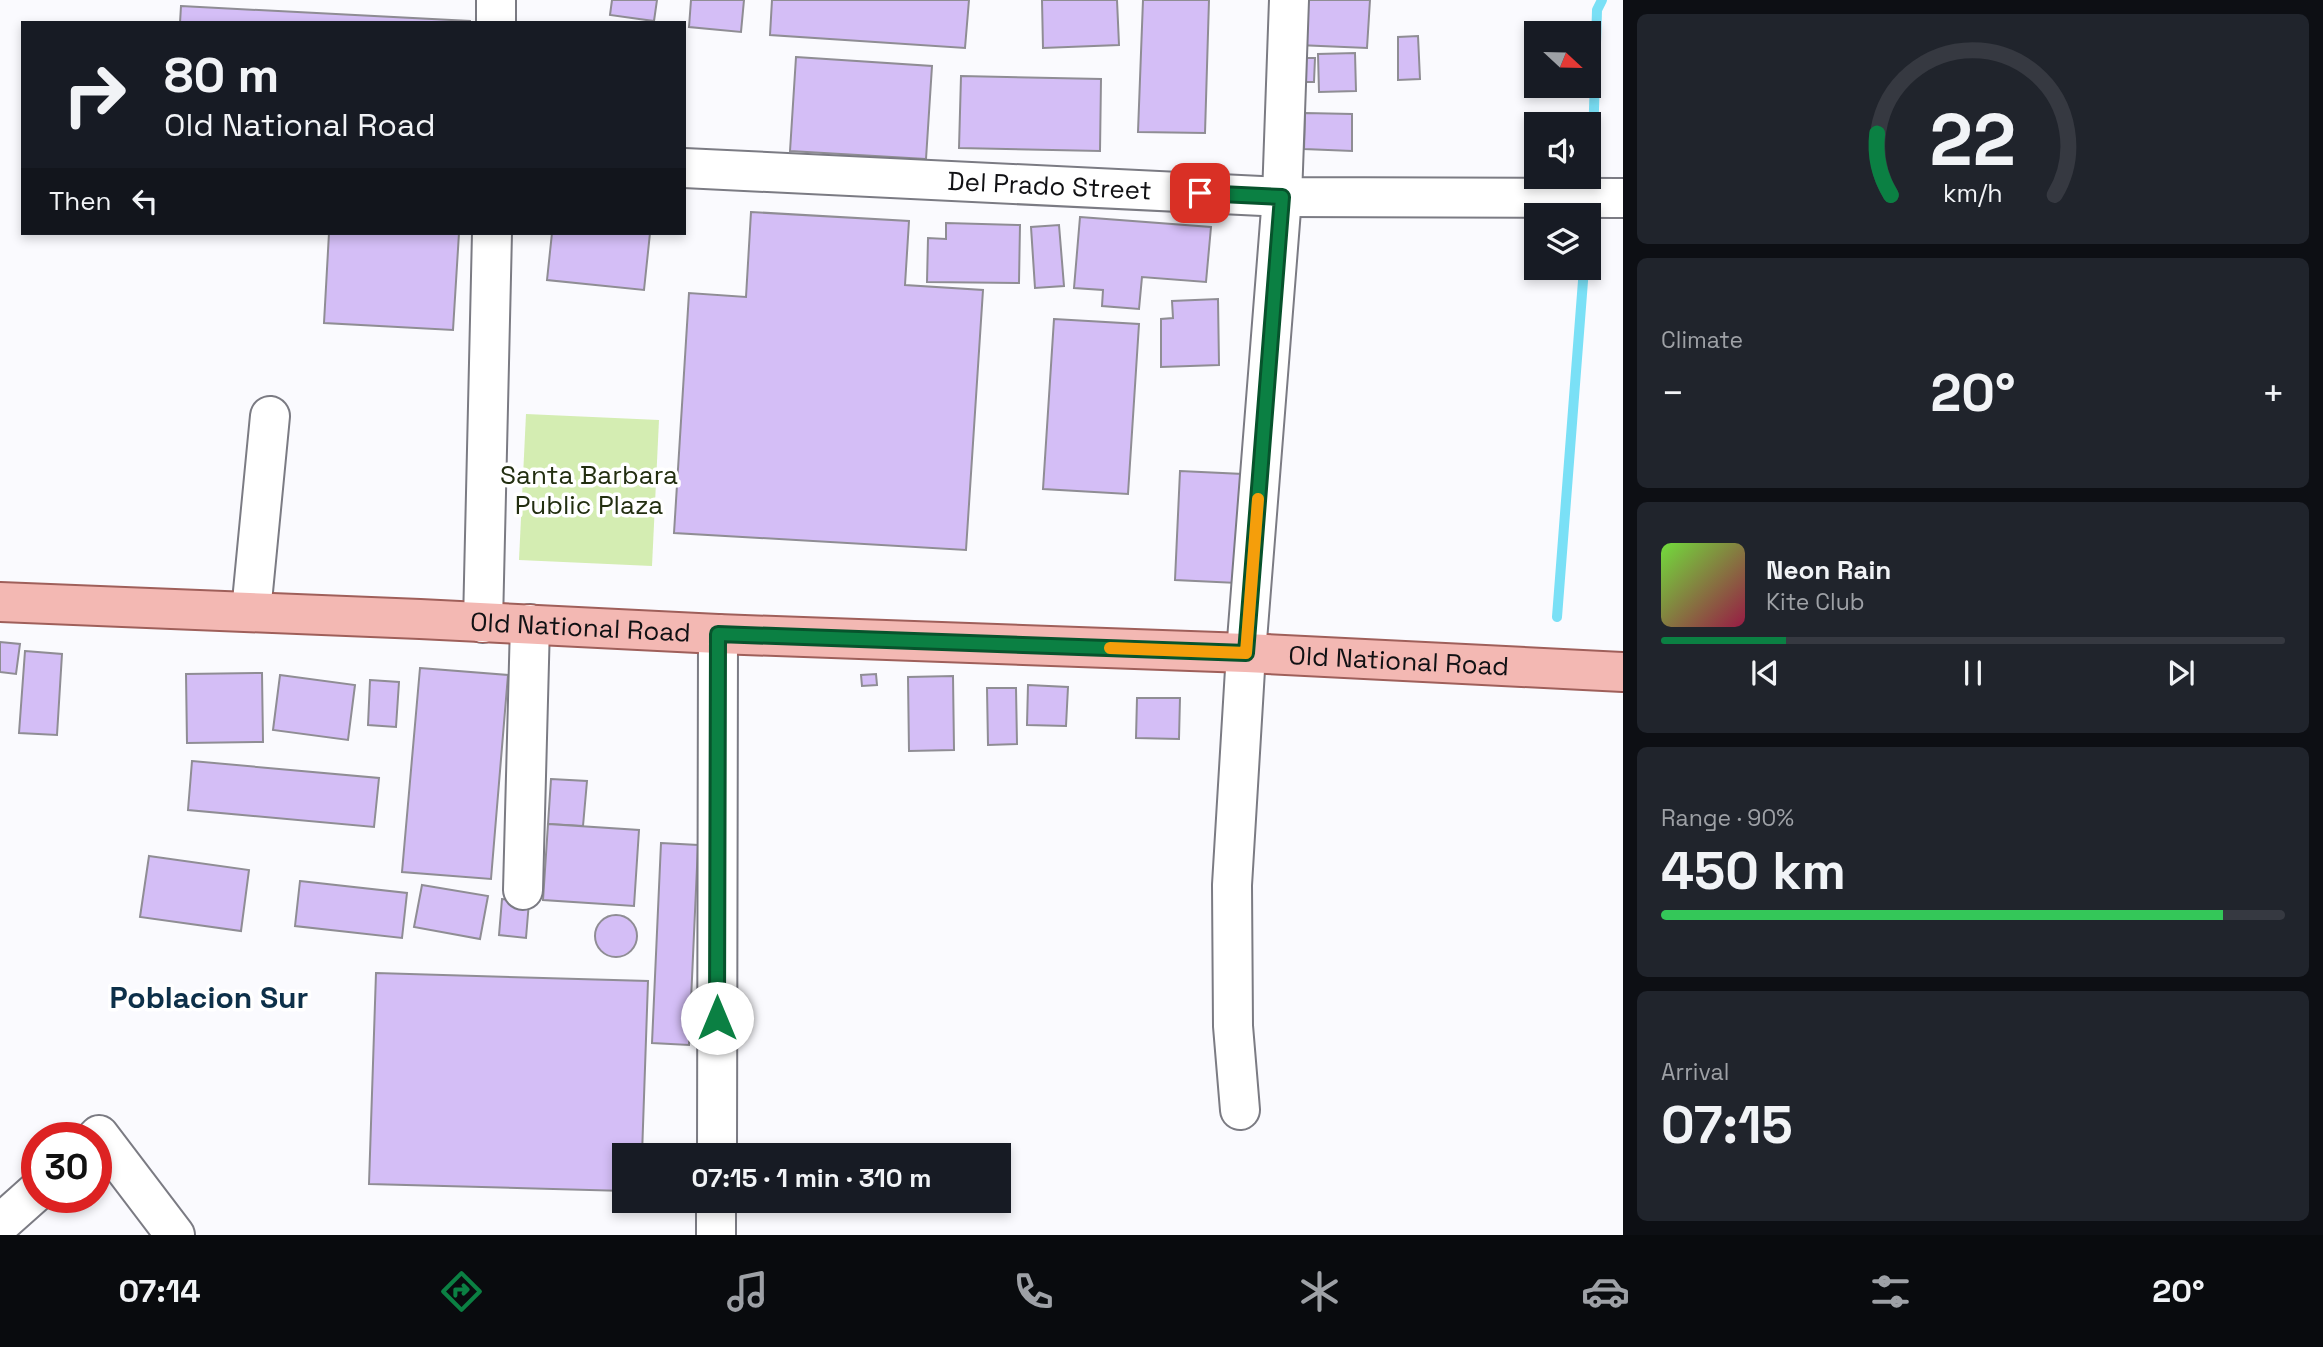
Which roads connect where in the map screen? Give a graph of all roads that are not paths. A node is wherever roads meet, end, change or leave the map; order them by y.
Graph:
1 (496, 0) edge
2 (1289, 0) edge
3 (496, 21) edge
4 (686, 169) edge
5 (1282, 197) junction
6 (1623, 198) edge
7 (492, 235) edge
8 (270, 416) dead end
9 (0, 602) edge
10 (251, 612) junction
11 (483, 623) junction
12 (530, 624) junction
13 (718, 634) junction
14 (1246, 653) junction
15 (1623, 672) edge
16 (523, 890) dead end
17 (1240, 1110) dead end
18 (716, 1143) edge
19 (112, 1152) edge
20 (21, 1205) edge
21 (716, 1213) edge
22 (0, 1224) edge
23 (175, 1235) edge
24 (716, 1235) edge

1 - 3 street
2 - 5 street
4 - 5 street, Del Prado Street
5 - 6 street, Del Prado Street
5 - 14 street
7 - 11 street
8 - 10 street
9 - 10 main road, Old National Road
10 - 11 main road, Old National Road
11 - 12 main road, Old National Road
12 - 13 main road, Old National Road
12 - 16 street
13 - 14 main road, Old National Road
13 - 18 street
14 - 15 main road, Old National Road
14 - 17 street
19 - 23 street
20 - 22 street
21 - 24 street

